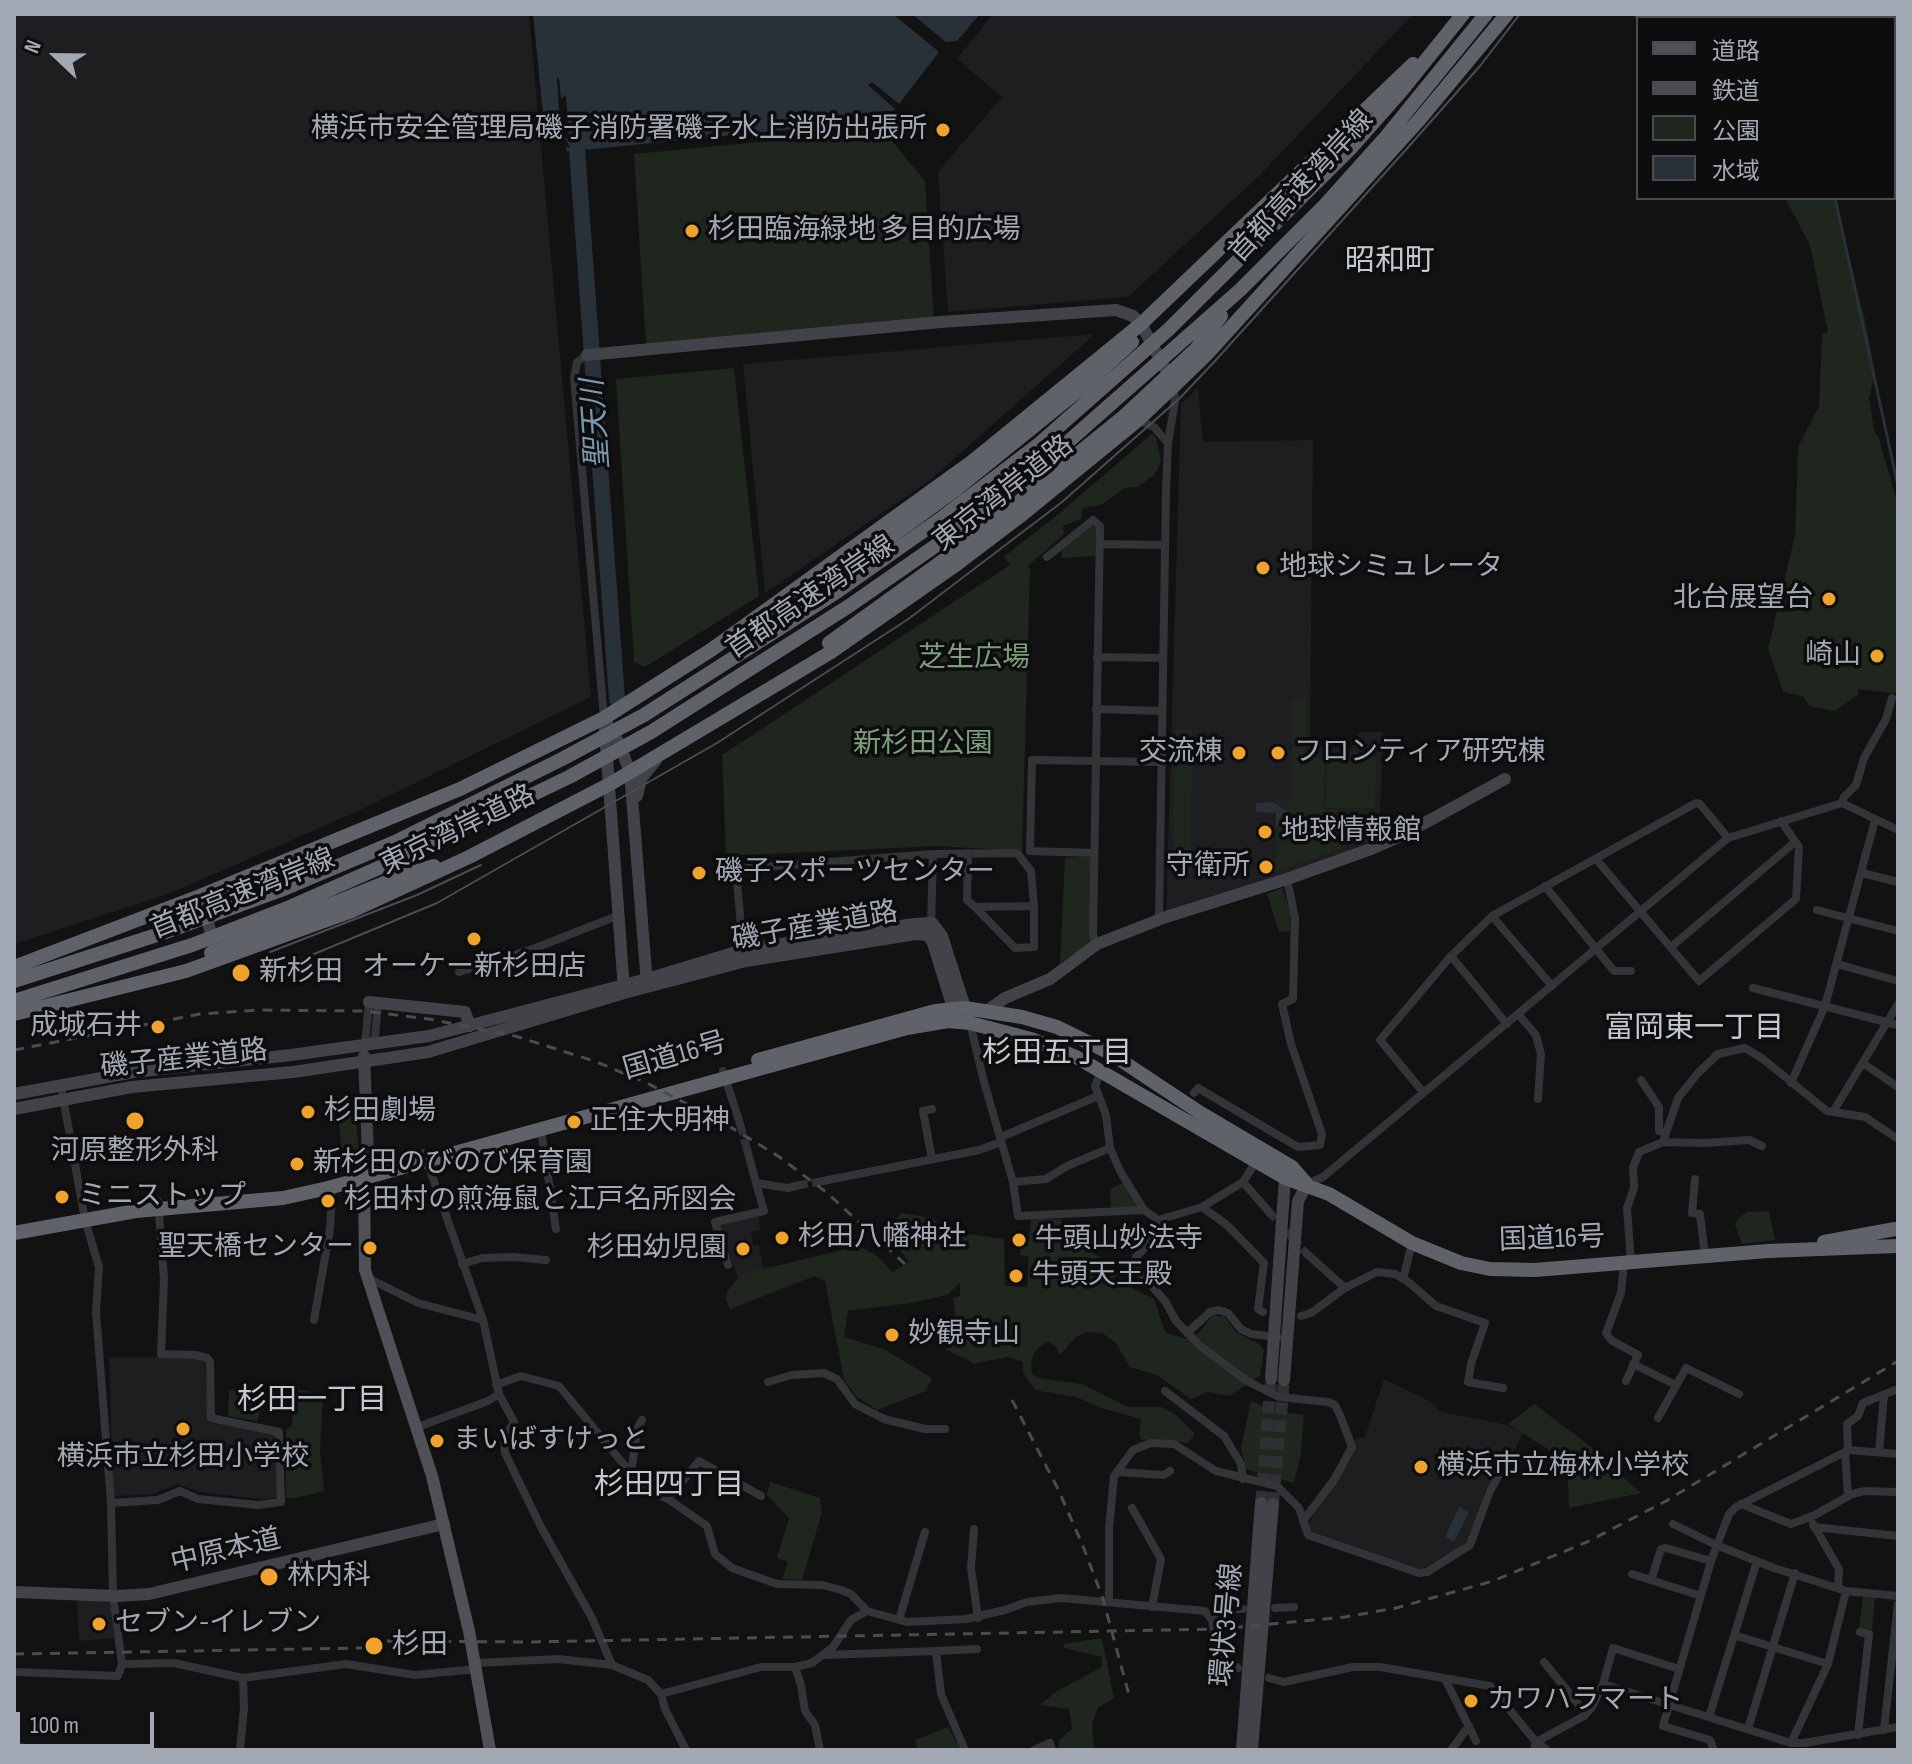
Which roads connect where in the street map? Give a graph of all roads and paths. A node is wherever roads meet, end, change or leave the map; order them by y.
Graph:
1 (1461, 14) edge
2 (1486, 14) edge
3 (1507, 14) edge
4 (1446, 34) junction
5 (1240, 290) junction
6 (1141, 324) junction
7 (587, 355) joint
8 (1174, 386) junction
9 (1138, 420) junction
10 (1168, 443) junction
11 (1100, 544) junction
12 (1164, 545) junction
13 (1047, 557) dead end
14 (809, 581) junction
15 (1097, 657) junction
16 (1163, 658) junction
17 (769, 689) junction
18 (1892, 698) dead end
19 (1096, 709) junction
20 (1161, 711) junction
21 (604, 718) junction
22 (669, 748) junction
23 (1095, 761) junction
24 (1160, 762) junction
25 (630, 772) junction
26 (1505, 779) dead end
27 (610, 784) junction
28 (460, 789) junction
29 (1842, 803) junction
30 (635, 807) junction
31 (1875, 820) junction
32 (1781, 821) junction
33 (1898, 830) edge
34 (1728, 838) junction
35 (1795, 842) junction
36 (968, 853) junction
37 (1094, 853) junction
38 (933, 854) junction
39 (469, 857) junction
40 (1596, 859) junction
41 (1862, 873) junction
42 (1287, 879) junction
43 (1898, 882) edge
44 (1545, 886) junction
45 (200, 896) junction
46 (1034, 906) junction
47 (975, 907) junction
48 (1817, 910) dead end
49 (1642, 912) junction
50 (617, 916) junction
51 (1492, 916) junction
52 (1849, 918) junction
53 (1159, 920) junction
54 (930, 929) junction
55 (1898, 931) edge
56 (1097, 944) junction
57 (1671, 947) junction
58 (743, 950) junction
59 (1596, 950) junction
60 (1451, 956) junction
61 (219, 960) junction
62 (1837, 964) junction
63 (14, 967) edge
64 (1631, 971) dead end
65 (459, 972) dead end
66 (14, 981) edge
67 (1898, 981) edge
68 (647, 983) junction
69 (1552, 986) junction
70 (624, 988) junction
71 (1753, 988) dead end
72 (14, 1001) edge
73 (373, 1002) joint
74 (1898, 1004) edge
75 (1825, 1006) junction
76 (959, 1008) junction
77 (988, 1010) junction
78 (1518, 1014) junction
79 (14, 1017) edge
80 (970, 1023) junction
81 (1894, 1023) edge
82 (1507, 1024) junction
83 (470, 1026) junction
84 (365, 1045) junction
85 (364, 1062) junction
86 (1864, 1064) junction
87 (1102, 1071) junction
88 (725, 1074) junction
89 (1641, 1080) dead end
90 (1791, 1083) junction
91 (61, 1086) junction
92 (1898, 1087) edge
93 (1423, 1092) junction
94 (1194, 1093) dead end
95 (14, 1094) edge
96 (1098, 1096) junction
97 (1538, 1099) dead end
98 (63, 1100) junction
99 (14, 1109) edge
100 (932, 1109) dead end
101 (1833, 1112) junction
102 (741, 1127) tunnel mouth
103 (541, 1130) junction
104 (1664, 1137) junction
105 (1898, 1139) edge
106 (1001, 1140) junction
107 (1762, 1146) dead end
108 (1110, 1148) junction
109 (747, 1149) tunnel mouth
110 (1259, 1155) junction
111 (425, 1157) junction
112 (932, 1159) junction
113 (365, 1172) junction
114 (1288, 1173) junction
115 (1695, 1179) dead end
116 (818, 1182) tunnel mouth
117 (1013, 1182) junction
118 (1243, 1182) junction
119 (756, 1183) junction
120 (1307, 1184) junction
121 (800, 1185) tunnel mouth
122 (328, 1188) junction
123 (158, 1205) junction
124 (1202, 1207) junction
125 (1144, 1210) junction
126 (1270, 1213) tunnel mouth
127 (84, 1216) junction
128 (1158, 1220) junction
129 (14, 1224) edge
130 (556, 1229) dead end
131 (1895, 1229) dead end
132 (14, 1233) edge
133 (1412, 1243) junction
134 (1897, 1246) edge
135 (1768, 1251) junction
136 (1307, 1254) tunnel mouth
137 (1705, 1256) junction
138 (546, 1260) dead end
139 (462, 1264) junction
140 (1627, 1264) junction
141 (728, 1265) dead end
142 (367, 1278) junction
143 (1403, 1279) junction
144 (1345, 1288) junction
145 (1263, 1312) dead end
146 (1301, 1316) dead end
147 (314, 1320) dead end
148 (483, 1320) junction
149 (1187, 1333) junction
150 (1273, 1337) junction
151 (1287, 1337) junction
152 (1633, 1364) junction
153 (1626, 1381) dead end
154 (768, 1382) dead end
155 (1676, 1385) junction
156 (1503, 1388) dead end
157 (497, 1389) junction
158 (1898, 1389) edge
159 (1165, 1391) dead end
160 (1739, 1394) dead end
161 (1884, 1396) junction
162 (1658, 1418) dead end
163 (642, 1420) dead end
164 (415, 1428) junction
165 (945, 1429) dead end
166 (1847, 1451) junction
167 (1879, 1452) junction
168 (1898, 1454) edge
169 (1511, 1462) dead end
170 (1170, 1471) dead end
171 (1117, 1472) junction
172 (631, 1475) junction
173 (1243, 1479) junction
174 (1898, 1492) edge
175 (761, 1496) dead end
176 (1848, 1496) junction
177 (668, 1499) junction
178 (111, 1503) junction
179 (1267, 1503) tunnel mouth
180 (1741, 1504) junction
181 (1132, 1508) dead end
182 (1809, 1516) junction
183 (1303, 1521) junction
184 (444, 1524) junction
185 (1673, 1524) dead end
186 (1814, 1527) junction
187 (974, 1529) dead end
188 (925, 1532) dead end
189 (1898, 1536) edge
190 (1716, 1545) junction
191 (1711, 1561) junction
192 (1757, 1561) junction
193 (1795, 1573) junction
194 (1632, 1574) dead end
195 (1651, 1580) junction
196 (1842, 1589) junction
197 (14, 1592) edge
198 (113, 1596) junction
199 (1701, 1596) junction
200 (1898, 1596) edge
201 (1109, 1601) junction
202 (1898, 1604) edge
203 (1152, 1607) junction
204 (1294, 1607) dead end
205 (1275, 1608) dead end
206 (1243, 1609) dead end
207 (867, 1611) junction
208 (978, 1618) junction
209 (899, 1620) junction
210 (1212, 1620) junction
211 (1860, 1632) dead end
212 (1734, 1635) junction
213 (1773, 1647) junction
214 (977, 1649) dead end
215 (936, 1651) junction
216 (824, 1655) junction
217 (1544, 1662) dead end
218 (122, 1664) junction
219 (1828, 1664) junction
220 (612, 1665) junction
221 (476, 1666) junction
222 (795, 1667) junction
223 (1238, 1668) dead end
224 (1679, 1669) junction
225 (14, 1672) edge
226 (243, 1678) junction
227 (1269, 1678) dead end
228 (1445, 1679) junction
229 (1603, 1684) junction
230 (661, 1694) junction
231 (1669, 1705) junction
232 (1250, 1711) junction
233 (1586, 1714) junction
234 (1709, 1717) junction
235 (1469, 1726) junction
236 (1898, 1727) edge
237 (1748, 1729) junction
238 (1884, 1730) junction
239 (1858, 1735) junction
240 (1776, 1738) junction
241 (1476, 1741) dead end
242 (1791, 1743) junction
243 (14, 1746) edge
244 (1535, 1746) edge
245 (37, 1750) edge
246 (240, 1750) edge
247 (490, 1750) edge
248 (686, 1750) edge
249 (820, 1750) edge
250 (965, 1750) edge
251 (1034, 1750) edge
252 (1052, 1750) edge
253 (1242, 1750) edge
254 (1252, 1750) edge
255 (1451, 1750) edge
256 (1547, 1750) edge
257 (1714, 1750) edge
258 (1772, 1750) edge

1 - 4 highway, 首都高速湾岸線
1 - 6 highway, 東京湾岸道路
2 - 5 highway, 首都高速湾岸線
3 - 8 highway, 東京湾岸道路
4 - 14 highway
4 - 66 highway, 首都高速湾岸線
5 - 17 highway
5 - 72 highway, 首都高速湾岸線
6 - 7 street
6 - 8 street
6 - 14 highway, 東京湾岸道路
7 - 21 street
8 - 9 highway, 東京湾岸道路
8 - 10 street
9 - 10 street
9 - 17 highway, 東京湾岸道路
10 - 12 street
11 - 12 street
11 - 13 street
11 - 15 street
12 - 16 street
14 - 21 highway, 東京湾岸道路
15 - 16 street
15 - 19 street
16 - 20 street
17 - 22 highway, 東京湾岸道路
18 - 29 street
19 - 20 street
19 - 23 street
20 - 24 street
21 - 25 street
21 - 27 street
21 - 28 highway, 東京湾岸道路
22 - 25 highway, 東京湾岸道路
22 - 30 street
23 - 24 street
23 - 37 street
23 - 37 street
24 - 53 street
25 - 27 highway, 東京湾岸道路
25 - 30 street
26 - 42 street
27 - 39 highway, 東京湾岸道路
27 - 50 street
28 - 45 highway, 東京湾岸道路
28 - 63 highway
29 - 31 street
29 - 32 street
30 - 68 street
31 - 33 street
31 - 41 street
32 - 34 street
32 - 35 street
34 - 40 street
34 - 49 street
35 - 57 street
35 - 57 street
36 - 38 street
36 - 46 street
36 - 47 street
37 - 56 street
38 - 54 street
38 - 58 street
39 - 61 highway, 東京湾岸道路
39 - 79 highway
40 - 44 street
40 - 49 street
41 - 43 street
41 - 52 street
42 - 53 street
42 - 94 street
44 - 51 street
44 - 59 street
45 - 61 street
45 - 63 highway, 東京湾岸道路
46 - 47 street
46 - 47 street
48 - 52 street
49 - 57 street
49 - 59 street
50 - 65 street
50 - 70 street
51 - 60 street
51 - 69 street
52 - 55 street
52 - 62 street
53 - 56 street
54 - 58 street, 磯子産業道路
54 - 68 street, 磯子産業道路
54 - 76 street, 磯子産業道路
56 - 77 street
58 - 68 street, 磯子産業道路
59 - 64 street
59 - 69 street
60 - 82 street
60 - 93 street
61 - 79 highway, 東京湾岸道路
62 - 67 street
62 - 75 street
68 - 70 street, 磯子産業道路
69 - 78 street
70 - 83 street, 磯子産業道路
70 - 85 street, 磯子産業道路
71 - 75 street
73 - 83 street
73 - 84 street
74 - 81 street
75 - 81 street
75 - 90 street
76 - 77 highway, 国道16号
76 - 80 street, 磯子産業道路
76 - 88 highway, 国道16号
77 - 80 street
77 - 110 highway, 国道16号
78 - 82 street
78 - 97 street
80 - 87 highway, 国道16号
80 - 88 highway, 国道16号
80 - 106 street
81 - 86 street
82 - 93 street
83 - 84 street, 磯子産業道路
84 - 85 street
84 - 91 street, 磯子産業道路
85 - 98 street, 磯子産業道路
85 - 113 street
86 - 92 street
86 - 101 street
87 - 96 street
87 - 110 highway, 国道16号
88 - 102 street
88 - 103 highway, 国道16号
88 - 111 highway, 国道16号
89 - 104 street
90 - 101 street
90 - 104 street
91 - 95 street, 磯子産業道路
91 - 98 street
93 - 120 street
96 - 106 street
96 - 108 street
98 - 99 street, 磯子産業道路
98 - 127 street
100 - 112 street
101 - 105 street
103 - 111 highway, 国道16号
103 - 130 street
104 - 107 street
104 - 140 street
106 - 112 street
106 - 117 street
108 - 117 street
108 - 125 street
109 - 119 street
110 - 114 highway, 国道16号
110 - 118 street
111 - 113 highway, 国道16号
111 - 139 street
112 - 116 street
113 - 122 highway, 国道16号
113 - 123 highway, 国道16号
113 - 142 main road
114 - 120 highway, 国道16号
114 - 150 street
115 - 137 street
117 - 125 street
118 - 124 street
118 - 126 street
119 - 121 street
119 - 141 street
120 - 133 highway, 国道16号
120 - 151 street
122 - 123 highway, 国道16号
122 - 147 street
123 - 127 highway, 国道16号
123 - 178 street
124 - 128 street
124 - 145 street
125 - 128 street
127 - 129 highway, 国道16号
127 - 132 highway, 国道16号
127 - 178 street
128 - 149 street
131 - 135 highway, 国道16号
133 - 140 highway, 国道16号
133 - 143 street
134 - 135 highway, 国道16号
135 - 137 highway, 国道16号
136 - 144 street
137 - 140 highway, 国道16号
138 - 139 street
139 - 148 street
140 - 152 street
142 - 148 street
142 - 164 main road
143 - 144 street
143 - 156 street
144 - 146 street
148 - 157 street
149 - 150 street
149 - 183 street
150 - 151 street
150 - 151 street
152 - 153 street
152 - 155 street
154 - 165 street
155 - 160 street
155 - 162 street
157 - 164 street
157 - 172 street
157 - 220 street
158 - 161 street
159 - 173 street
161 - 166 street
161 - 167 street
163 - 172 street
164 - 184 main road
166 - 167 street
166 - 176 street
166 - 180 street
167 - 168 street
169 - 183 street
170 - 171 street
171 - 173 street
171 - 201 street
172 - 177 street
173 - 183 street
174 - 176 street
175 - 177 street
176 - 182 street
177 - 207 street
178 - 198 street
179 - 232 street, 環状3号線
180 - 182 street
180 - 190 street
181 - 203 street
182 - 186 street
184 - 198 street, 中原本道
184 - 221 main road
185 - 190 street
186 - 189 street
186 - 196 street
187 - 208 street
188 - 209 street
190 - 191 street
190 - 192 street
191 - 195 street
191 - 199 street
192 - 193 street
192 - 212 street
193 - 196 street
193 - 213 street
194 - 195 street
195 - 199 street
196 - 200 street
196 - 219 street
197 - 198 street, 中原本道
198 - 218 street
199 - 224 street
201 - 203 street
201 - 208 street
202 - 238 street
203 - 210 street
204 - 205 street
206 - 210 street
207 - 209 street
207 - 216 street
208 - 209 street
210 - 223 street
211 - 239 street
212 - 213 street
212 - 234 street
213 - 219 street
213 - 237 street
214 - 215 street
215 - 216 street
215 - 250 street
216 - 222 street
217 - 233 street
218 - 225 street
218 - 226 street
219 - 242 street
220 - 221 street
220 - 230 street
221 - 226 street
221 - 247 main road
222 - 230 street
222 - 249 street
224 - 229 street
224 - 231 street
226 - 246 street
227 - 228 street
228 - 235 street
228 - 244 street
229 - 231 street
229 - 233 street
230 - 248 street
231 - 234 street
231 - 257 street
232 - 253 street, 環状3号線
232 - 254 street, 環状3号線
233 - 244 street
234 - 237 street
235 - 241 street
235 - 255 street
236 - 238 street
237 - 240 street
238 - 239 street
239 - 242 street
240 - 242 street
240 - 258 street
243 - 245 street
244 - 256 street
251 - 252 street

